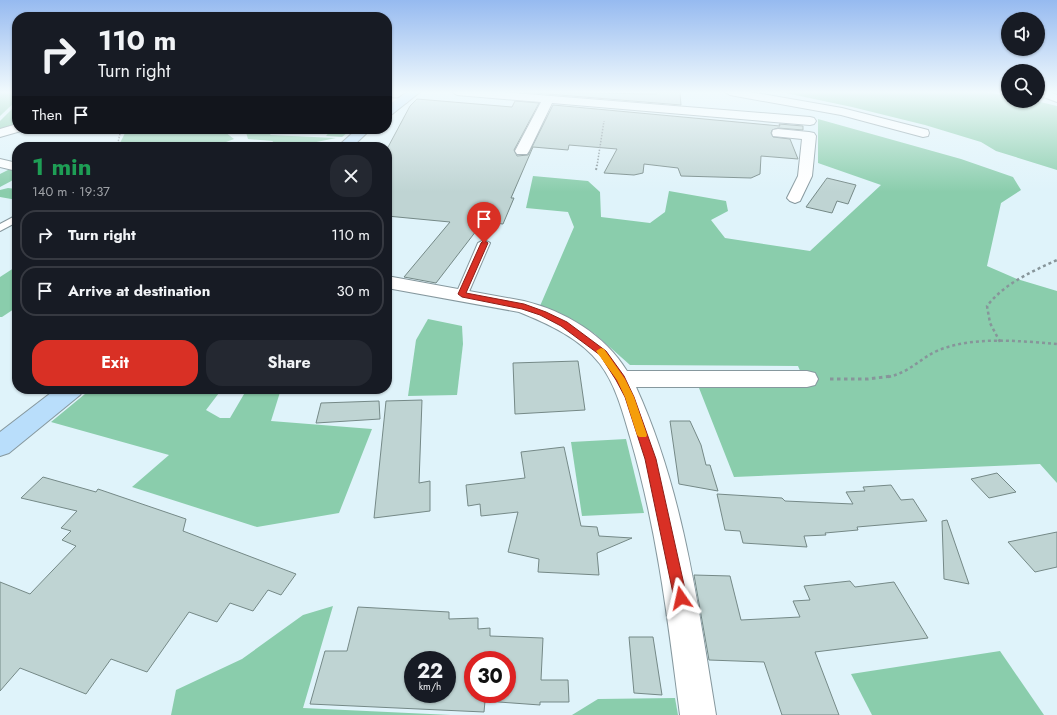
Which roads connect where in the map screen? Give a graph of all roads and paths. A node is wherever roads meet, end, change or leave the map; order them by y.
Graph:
1 (535, 125) edge
2 (603, 125) edge
3 (765, 125) edge
4 (894, 125) edge
5 (12, 129) edge
6 (0, 133) edge
7 (923, 133) dead end
8 (359, 134) edge
9 (350, 142) edge
10 (522, 151) dead end
11 (0, 164) edge
12 (12, 166) edge
13 (596, 170) dead end
14 (795, 198) dead end
15 (12, 221) edge
16 (0, 228) edge
17 (484, 243) dead end
18 (1057, 260) edge
19 (392, 283) edge
20 (462, 294) junction
21 (1000, 342) junction
22 (1057, 344) edge
23 (621, 379) junction
24 (807, 379) joint
25 (66, 394) edge
26 (0, 446) edge
27 (698, 715) edge

1 - 10 street
2 - 13 path
3 - 14 street
4 - 7 street
5 - 6 street
8 - 9 main road
11 - 12 street
15 - 16 lane
17 - 20 lane
18 - 21 path
19 - 20 street
20 - 23 street
21 - 22 path
21 - 24 path
23 - 24 street
23 - 27 street
25 - 26 main road

